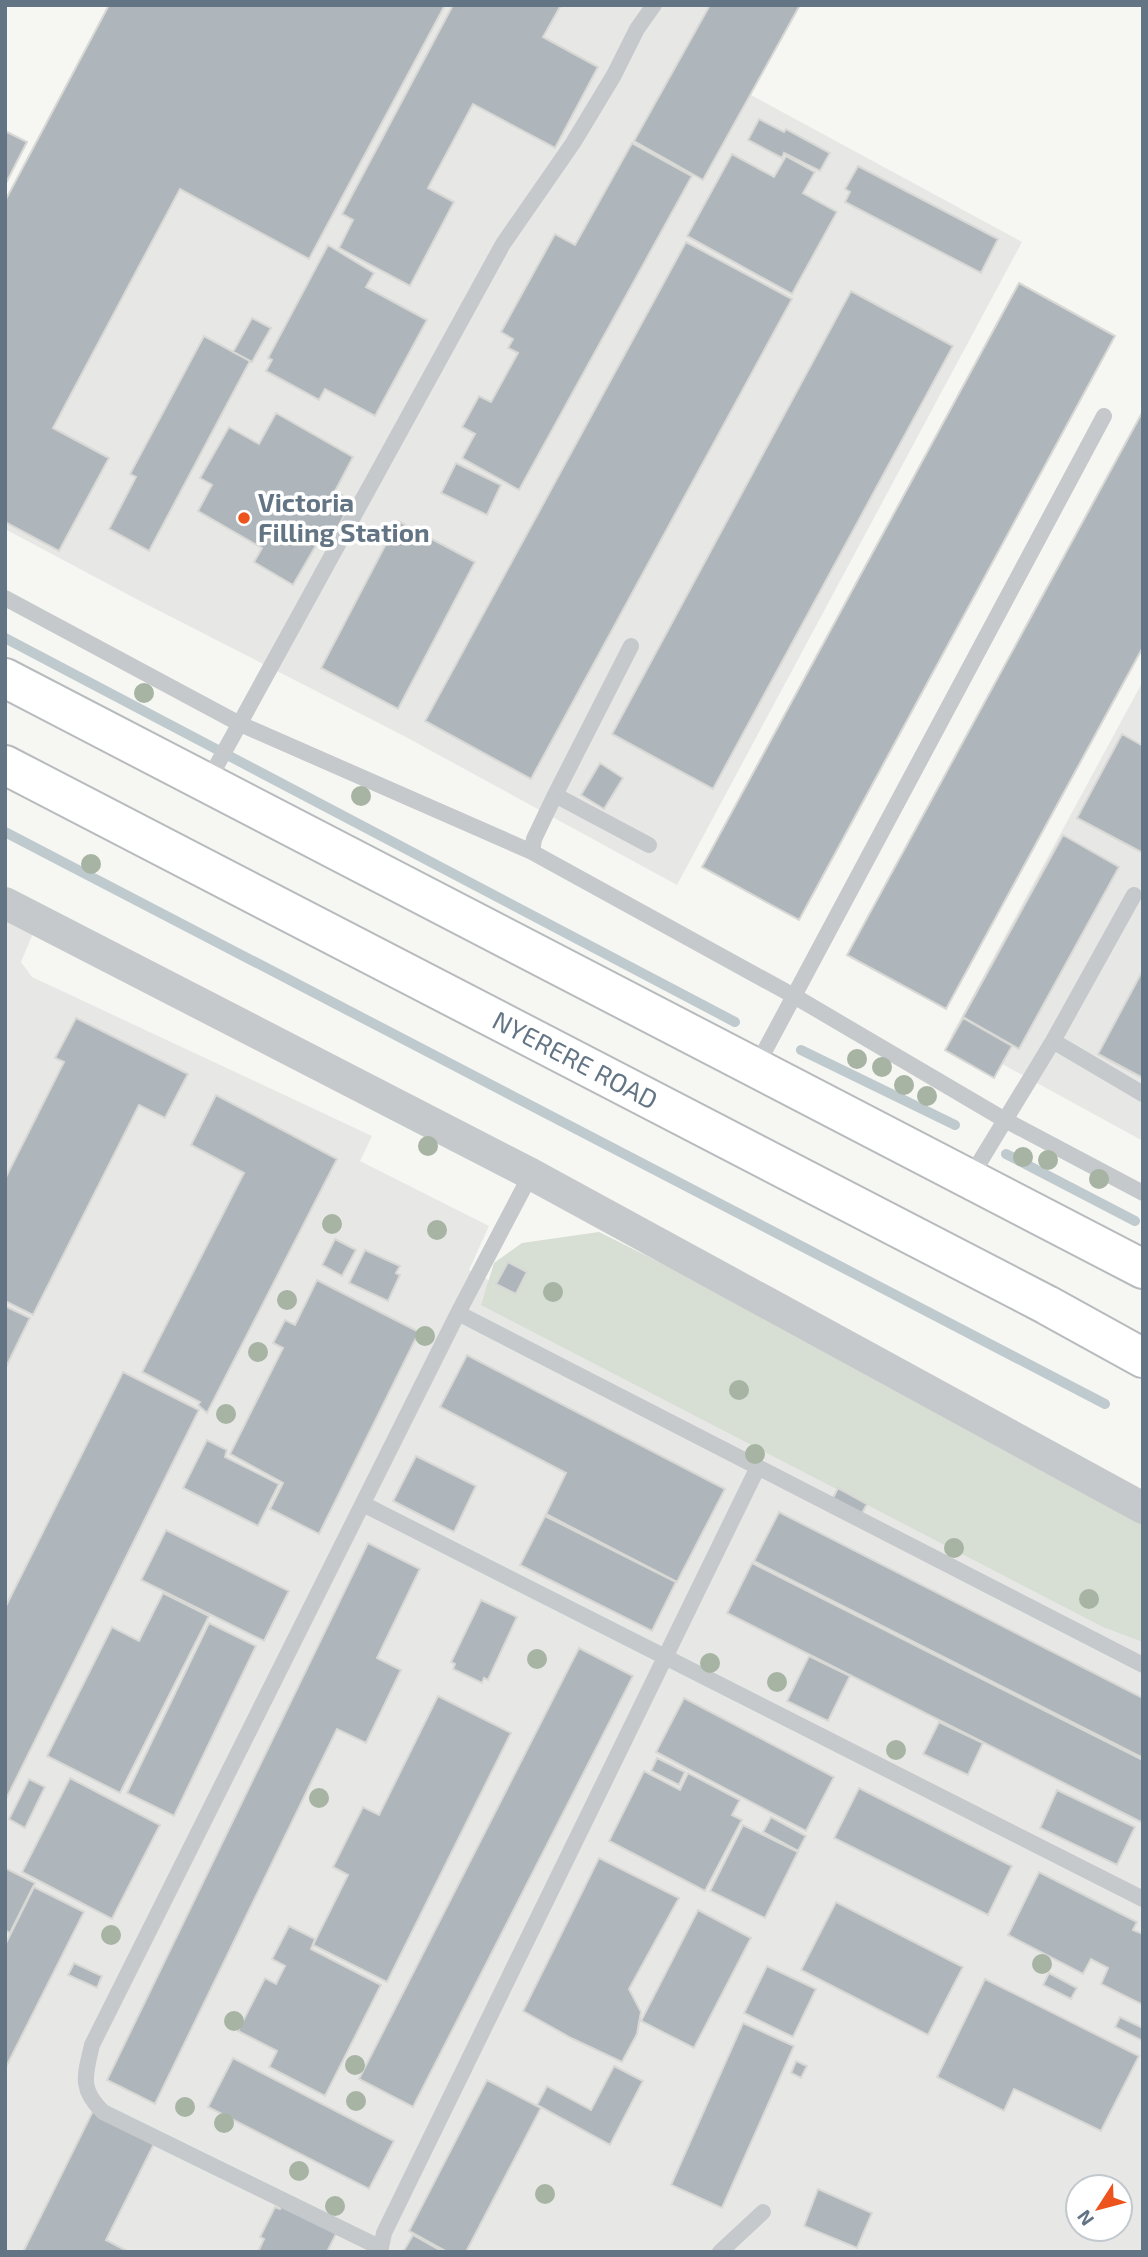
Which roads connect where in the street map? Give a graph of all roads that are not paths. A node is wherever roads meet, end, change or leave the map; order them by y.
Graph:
1 (654, 5) edge
2 (1104, 416) dead end
3 (5, 598) edge
4 (631, 646) dead end
5 (5, 678) edge
6 (238, 723) junction
7 (5, 765) edge
8 (207, 783) junction
9 (555, 795) junction
10 (649, 845) dead end
11 (532, 852) junction
12 (1134, 895) dead end
13 (5, 902) edge
14 (794, 996) junction
15 (1053, 1041) junction
16 (756, 1068) junction
17 (1143, 1094) edge
18 (1005, 1120) junction
19 (531, 1174) junction
20 (970, 1178) junction
21 (1143, 1193) edge
22 (1141, 1264) edge
23 (458, 1313) junction
24 (1143, 1358) edge
25 (758, 1467) junction
26 (363, 1504) junction
27 (1143, 1508) edge
28 (665, 1657) junction
29 (1143, 1665) edge
30 (1143, 1899) edge
31 (763, 2212) dead end
32 (380, 2250) edge
33 (720, 2252) edge

1 - 6 lane
2 - 14 lane
3 - 6 lane
4 - 9 lane
5 - 8 highway
6 - 8 lane
6 - 11 lane
7 - 24 highway, NYERERE ROAD
8 - 16 highway
9 - 10 lane
9 - 11 lane
11 - 14 lane
12 - 15 lane
13 - 19 street
14 - 16 lane
14 - 18 lane
15 - 17 lane
15 - 18 lane
16 - 20 highway
18 - 20 lane
18 - 21 lane
19 - 23 lane
19 - 27 street
20 - 22 highway
23 - 25 lane
23 - 26 lane
25 - 28 lane
25 - 29 lane
26 - 28 lane
26 - 32 lane
28 - 30 lane
28 - 32 lane
31 - 33 lane

